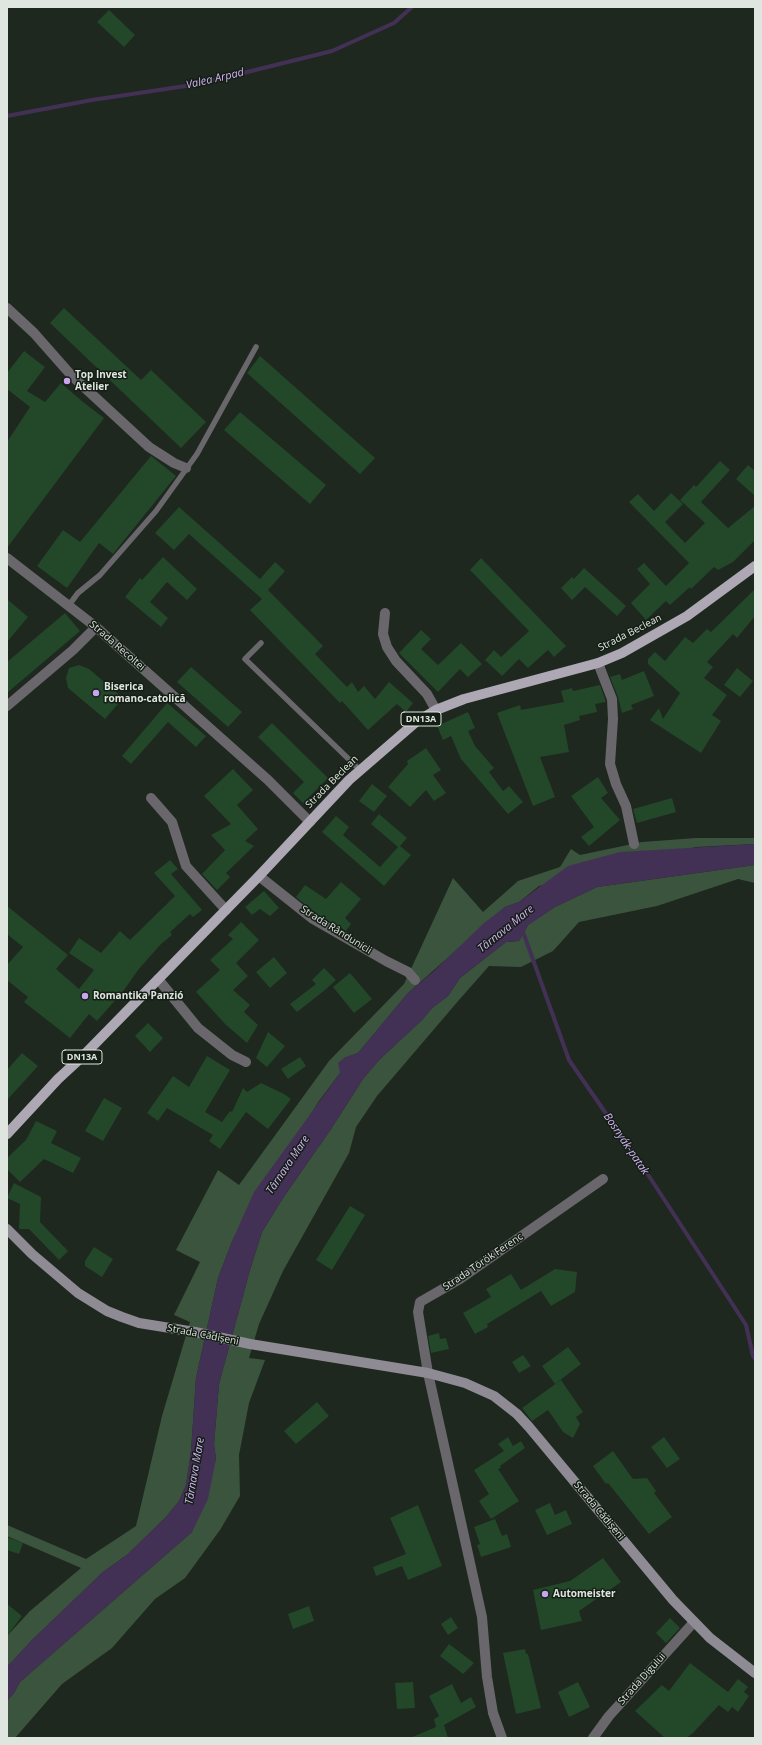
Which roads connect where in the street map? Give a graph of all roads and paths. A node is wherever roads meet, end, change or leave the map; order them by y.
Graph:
1 (7, 308) edge
2 (256, 348) dead end
3 (186, 468) junction
4 (7, 558) edge
5 (755, 566) edge
6 (69, 605) junction
7 (385, 613) dead end
8 (96, 627) junction
9 (261, 643) dead end
10 (598, 663) junction
11 (7, 706) edge
12 (436, 710) junction
13 (360, 770) junction
14 (151, 798) dead end
15 (310, 822) junction
16 (634, 844) dead end
17 (259, 876) junction
18 (226, 910) junction
19 (158, 979) junction
20 (415, 980) dead end
21 (246, 1062) dead end
22 (7, 1134) edge
23 (603, 1179) dead end
24 (7, 1229) edge
25 (428, 1373) junction
26 (694, 1622) junction
27 (755, 1673) edge
28 (502, 1738) edge
29 (593, 1738) edge

1 - 3 street
2 - 3 lane
3 - 6 lane
4 - 6 street, Strada Recoltei
5 - 10 main road, Strada Beclean / DN13A
6 - 8 street, Strada Recoltei
7 - 12 street
8 - 11 street
8 - 15 street, Strada Recoltei
9 - 13 lane
10 - 12 main road, Strada Beclean / DN13A
10 - 16 street
12 - 13 main road, Strada Beclean / DN13A
13 - 15 main road, Strada Beclean / DN13A
14 - 18 street
15 - 17 main road, Strada Beclean / DN13A
17 - 18 main road, Strada Beclean / DN13A
17 - 20 street, Strada Rândunicii
18 - 19 main road, Strada Beclean / DN13A
19 - 21 street
19 - 22 main road, Strada Beclean / DN13A
23 - 25 street, Strada Török Ferenc
24 - 25 main road, Strada Cădișeni
25 - 26 main road, Strada Cădișeni
25 - 28 street
26 - 27 main road, Strada Cădișeni
26 - 29 street, Strada Digului

